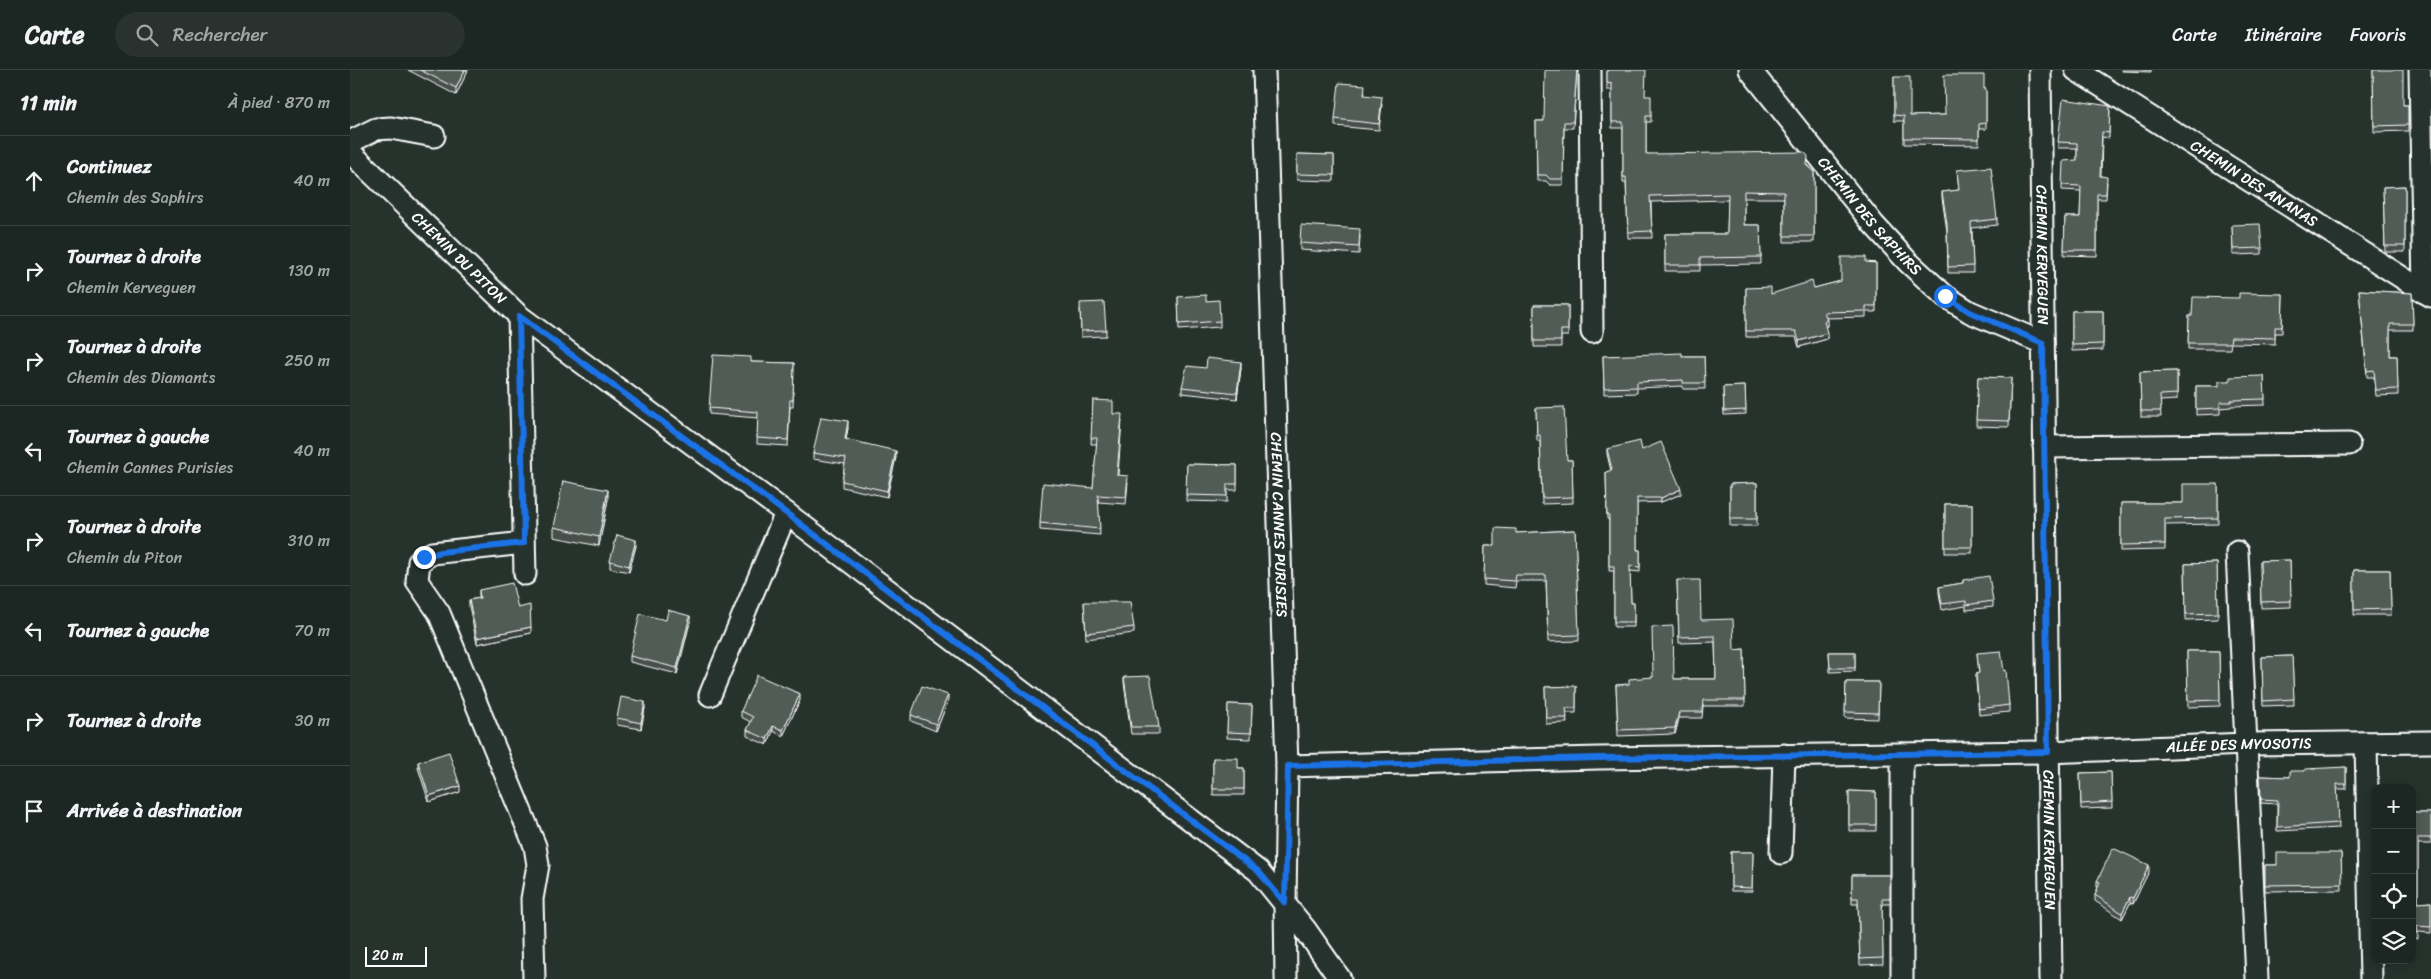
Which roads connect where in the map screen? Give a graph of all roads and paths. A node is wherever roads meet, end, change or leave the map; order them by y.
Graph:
1 (1264, 70) edge
2 (1590, 70) edge
3 (1750, 70) edge
4 (2040, 70) edge
5 (2076, 70) edge
6 (2420, 70) edge
7 (434, 136) dead end
8 (350, 142) edge
9 (350, 152) edge
10 (2428, 294) edge
11 (519, 316) junction
12 (1592, 332) dead end
13 (2043, 343) junction
14 (2349, 444) dead end
15 (2044, 447) junction
16 (786, 513) junction
17 (524, 543) junction
18 (2237, 552) dead end
19 (525, 574) dead end
20 (710, 695) dead end
21 (2431, 742) edge
22 (2366, 743) junction
23 (2246, 744) junction
24 (2048, 752) junction
25 (1902, 754) junction
26 (1784, 756) junction
27 (1288, 766) junction
28 (1781, 853) dead end
29 (1285, 903) junction
30 (534, 979) edge
31 (1286, 979) edge
32 (1340, 979) edge
33 (1902, 979) edge
34 (2051, 979) edge
35 (2256, 979) edge
36 (2370, 979) edge

1 - 27 street, CHEMIN CANNES PURISIES
2 - 12 street
3 - 13 street, CHEMIN DES SAPHIRS
4 - 13 street, CHEMIN KERVEGUEN
5 - 10 street, CHEMIN DES ANANAS
6 - 10 street
7 - 8 street
9 - 11 street, CHEMIN DU PITON
11 - 16 street, CHEMIN DU PITON
11 - 17 street
13 - 15 street, CHEMIN KERVEGUEN
14 - 15 street
15 - 24 street, CHEMIN KERVEGUEN
16 - 20 street
16 - 29 street, CHEMIN DU PITON
17 - 19 street
17 - 30 street
18 - 23 street
21 - 22 street, ALLÉE DES MYOSOTIS
22 - 23 street, ALLÉE DES MYOSOTIS
22 - 36 street
23 - 24 street, ALLÉE DES MYOSOTIS
23 - 35 street
24 - 25 street, ALLÉE DES MYOSOTIS
24 - 34 street, CHEMIN KERVEGUEN
25 - 26 street, ALLÉE DES MYOSOTIS
25 - 33 street
26 - 27 street, ALLÉE DES MYOSOTIS
26 - 28 street
27 - 29 street, CHEMIN CANNES PURISIES
29 - 31 street, CHEMIN CANNES PURISIES
29 - 32 street, CHEMIN DU PITON

